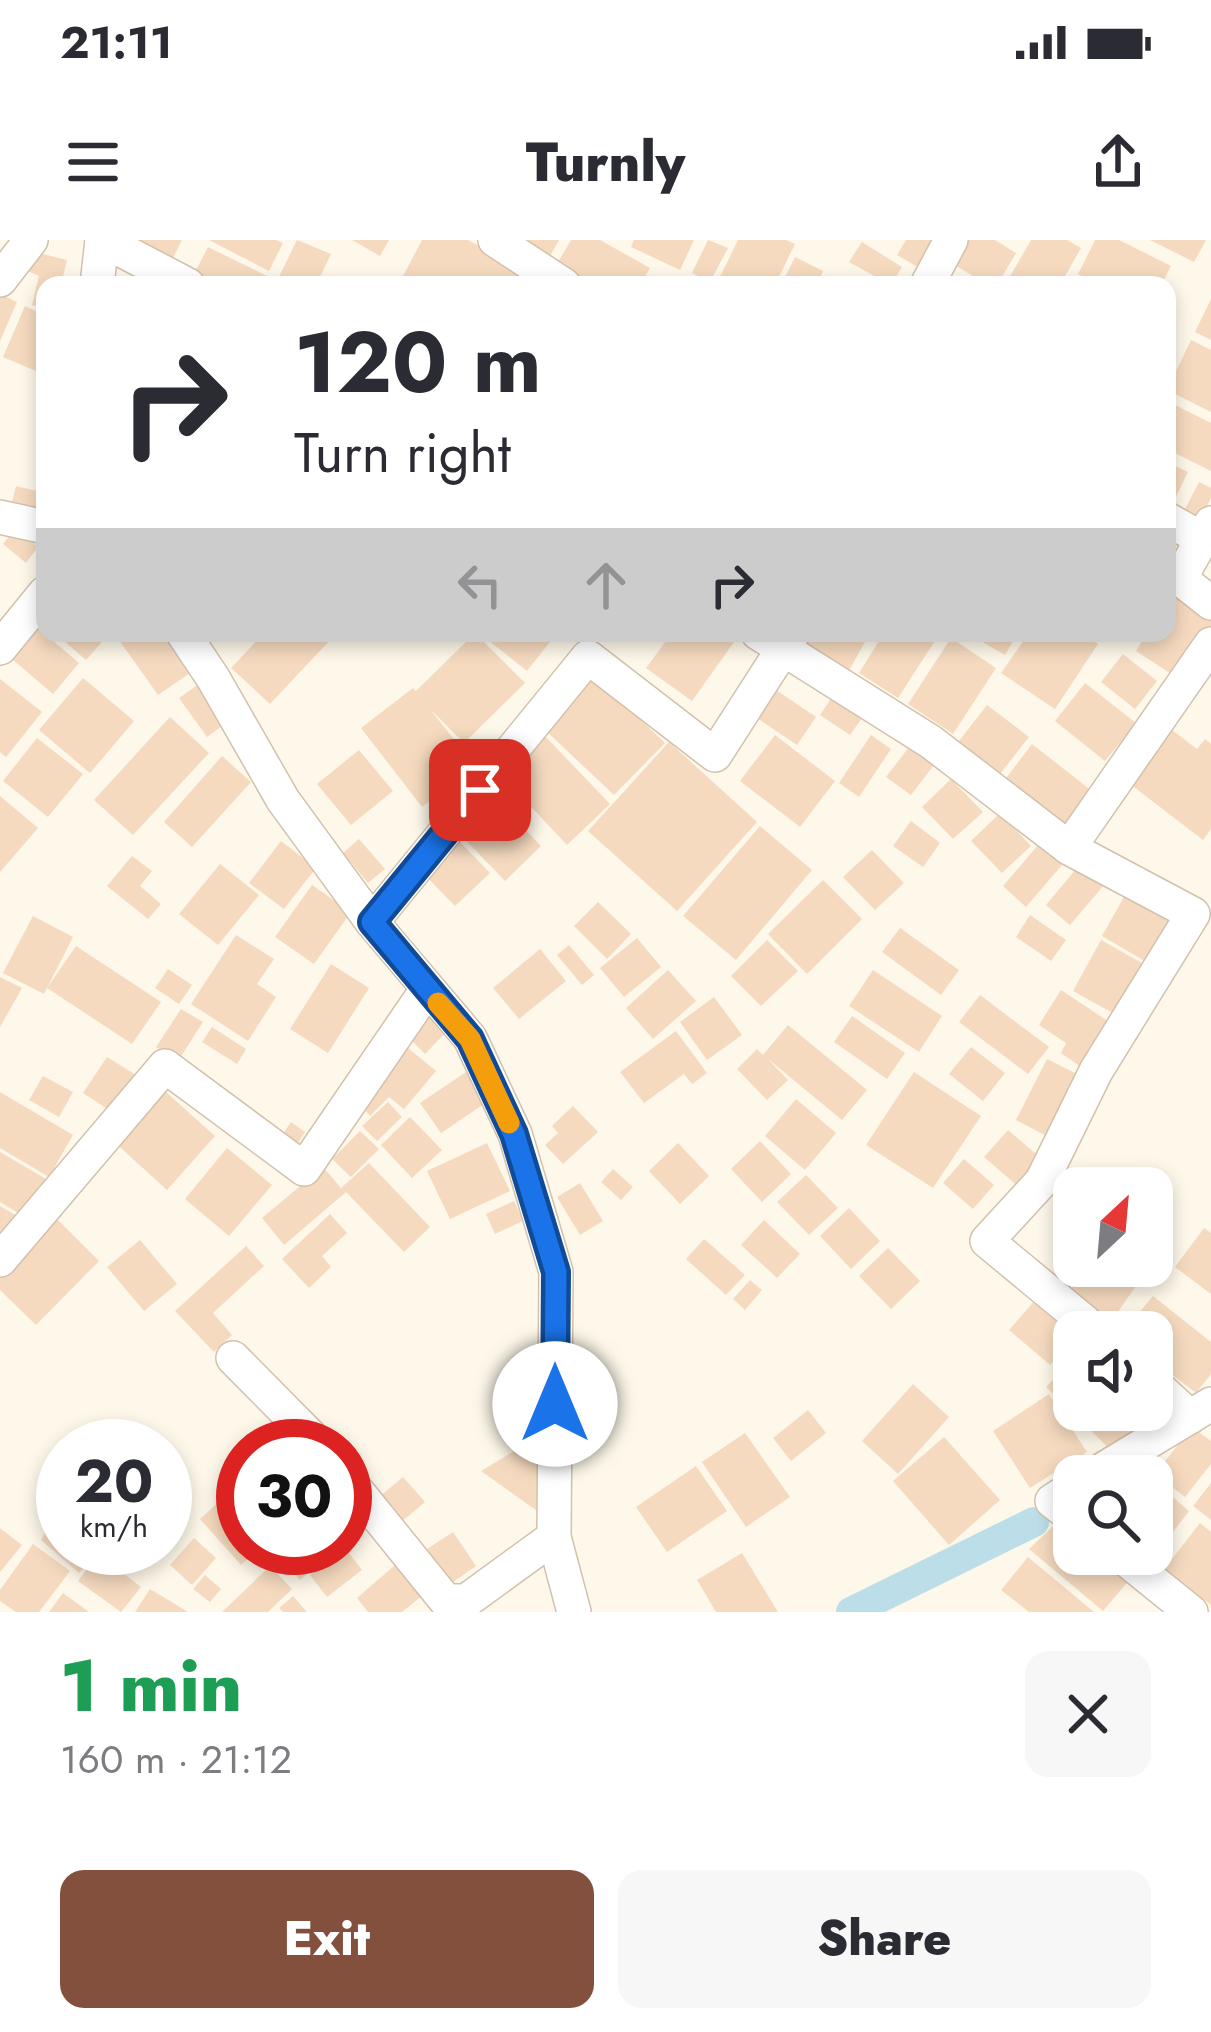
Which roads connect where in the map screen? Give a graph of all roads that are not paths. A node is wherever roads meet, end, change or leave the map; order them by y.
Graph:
1 (102, 240) edge
2 (495, 240) edge
3 (951, 240) edge
4 (99, 276) edge
5 (171, 276) edge
6 (551, 276) edge
7 (932, 276) edge
8 (0, 517) edge
9 (1176, 522) edge
10 (36, 525) edge
11 (1207, 531) edge
12 (1211, 603) edge
13 (36, 604) edge
14 (189, 642) edge
15 (776, 642) edge
16 (782, 642) edge
17 (1211, 644) edge
18 (0, 648) edge
19 (1069, 848) junction
20 (372, 922) junction
21 (427, 991) junction
22 (0, 1260) edge
23 (1072, 1311) edge
24 (233, 1358) dead end
25 (1173, 1394) edge
26 (1200, 1410) edge
27 (293, 1419) edge
28 (1126, 1455) edge
29 (372, 1509) edge
30 (554, 1537) junction
31 (1142, 1575) edge
32 (1177, 1608) edge
33 (574, 1612) edge

1 - 4 street
1 - 5 street
2 - 6 street
3 - 7 street
8 - 10 street
9 - 11 street
11 - 12 street
13 - 18 street
14 - 20 street
15 - 20 street
16 - 19 street
17 - 19 street
19 - 23 street
20 - 21 street
21 - 22 street
21 - 30 street
24 - 27 street
25 - 26 street
26 - 28 street
29 - 30 street
30 - 33 street
31 - 32 street

